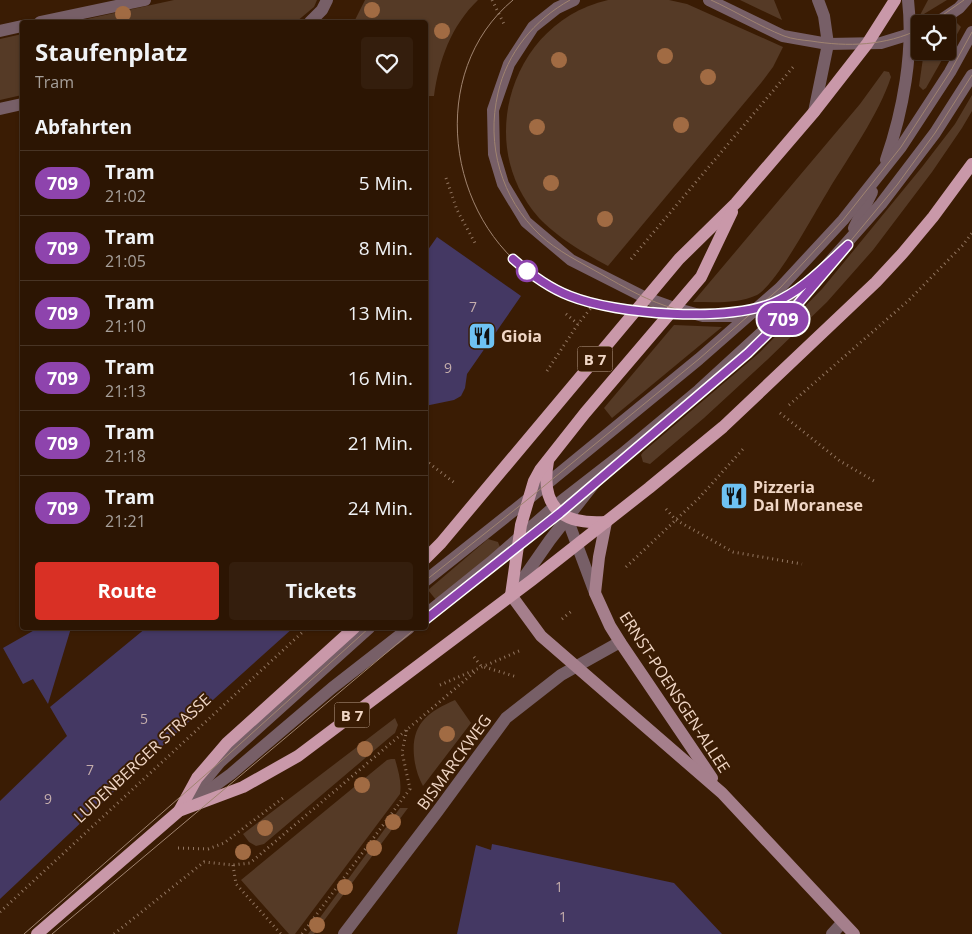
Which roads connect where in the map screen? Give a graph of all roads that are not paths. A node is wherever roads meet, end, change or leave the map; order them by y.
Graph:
1 (145, 0) edge
2 (327, 0) edge
3 (574, 0) edge
4 (709, 0) edge
5 (818, 0) edge
6 (895, 0) edge
7 (908, 0) edge
8 (966, 0) edge
9 (948, 15) edge
10 (911, 16) edge
11 (50, 20) edge
12 (312, 20) edge
13 (20, 26) edge
14 (0, 31) edge
15 (972, 32) edge
16 (911, 34) edge
17 (828, 44) junction
18 (867, 44) junction
19 (911, 48) edge
20 (972, 75) edge
21 (20, 104) edge
22 (0, 109) edge
23 (814, 112) junction
24 (972, 164) edge
25 (882, 171) junction
26 (736, 203) junction
27 (844, 245) junction
28 (812, 282) junction
29 (646, 298) junction
30 (674, 308) junction
31 (753, 312) junction
32 (622, 454) junction
33 (548, 461) junction
34 (545, 485) junction
35 (527, 500) junction
36 (554, 506) junction
37 (567, 518) junction
38 (606, 522) junction
39 (518, 538) junction
40 (577, 544) junction
41 (428, 556) edge
42 (428, 579) edge
43 (595, 593) junction
44 (511, 595) junction
45 (428, 613) edge
46 (352, 630) edge
47 (366, 630) edge
48 (406, 630) edge
49 (620, 642) junction
50 (578, 666) junction
51 (722, 793) junction
52 (179, 811) junction
53 (842, 923) junction
54 (37, 934) edge
55 (344, 934) edge
56 (832, 934) edge
57 (854, 934) edge

1 - 11 street
2 - 12 street
3 - 29 street
4 - 17 street
5 - 17 street
6 - 18 main road, B 7
7 - 10 street
8 - 9 street
13 - 14 street
15 - 25 street
16 - 18 street
17 - 18 street
17 - 23 street
18 - 23 main road, B 7
19 - 25 street
20 - 27 street
21 - 22 street
23 - 26 main road, B 7
24 - 38 main road, B 7
25 - 27 street
25 - 31 street
26 - 29 main road, B 7
26 - 30 main road
27 - 28 street
28 - 31 street
28 - 32 street
29 - 30 street
29 - 41 main road, B 7
30 - 31 street
30 - 33 main road
31 - 34 street
32 - 36 street
32 - 37 street
33 - 34 main road
33 - 35 main road
34 - 35 street
34 - 36 main road
35 - 39 main road
35 - 42 street
36 - 37 main road
36 - 39 street
37 - 38 main road
37 - 40 street
37 - 44 street
38 - 40 main road, B 7
38 - 43 street
39 - 44 main road
39 - 45 street
40 - 43 street
40 - 44 main road, B 7
43 - 49 street, ERNST-POENSGEN-ALLEE
44 - 50 street, ERNST-POENSGEN-ALLEE
44 - 52 main road, B 7
46 - 52 main road, B 7
47 - 52 street
48 - 52 street
49 - 50 street, BISMARCKWEG
49 - 51 street, ERNST-POENSGEN-ALLEE
50 - 51 street, ERNST-POENSGEN-ALLEE
50 - 55 street, BISMARCKWEG
51 - 53 street, ERNST-POENSGEN-ALLEE
52 - 54 main road, B 7
53 - 56 street
53 - 57 street, ERNST-POENSGEN-ALLEE

